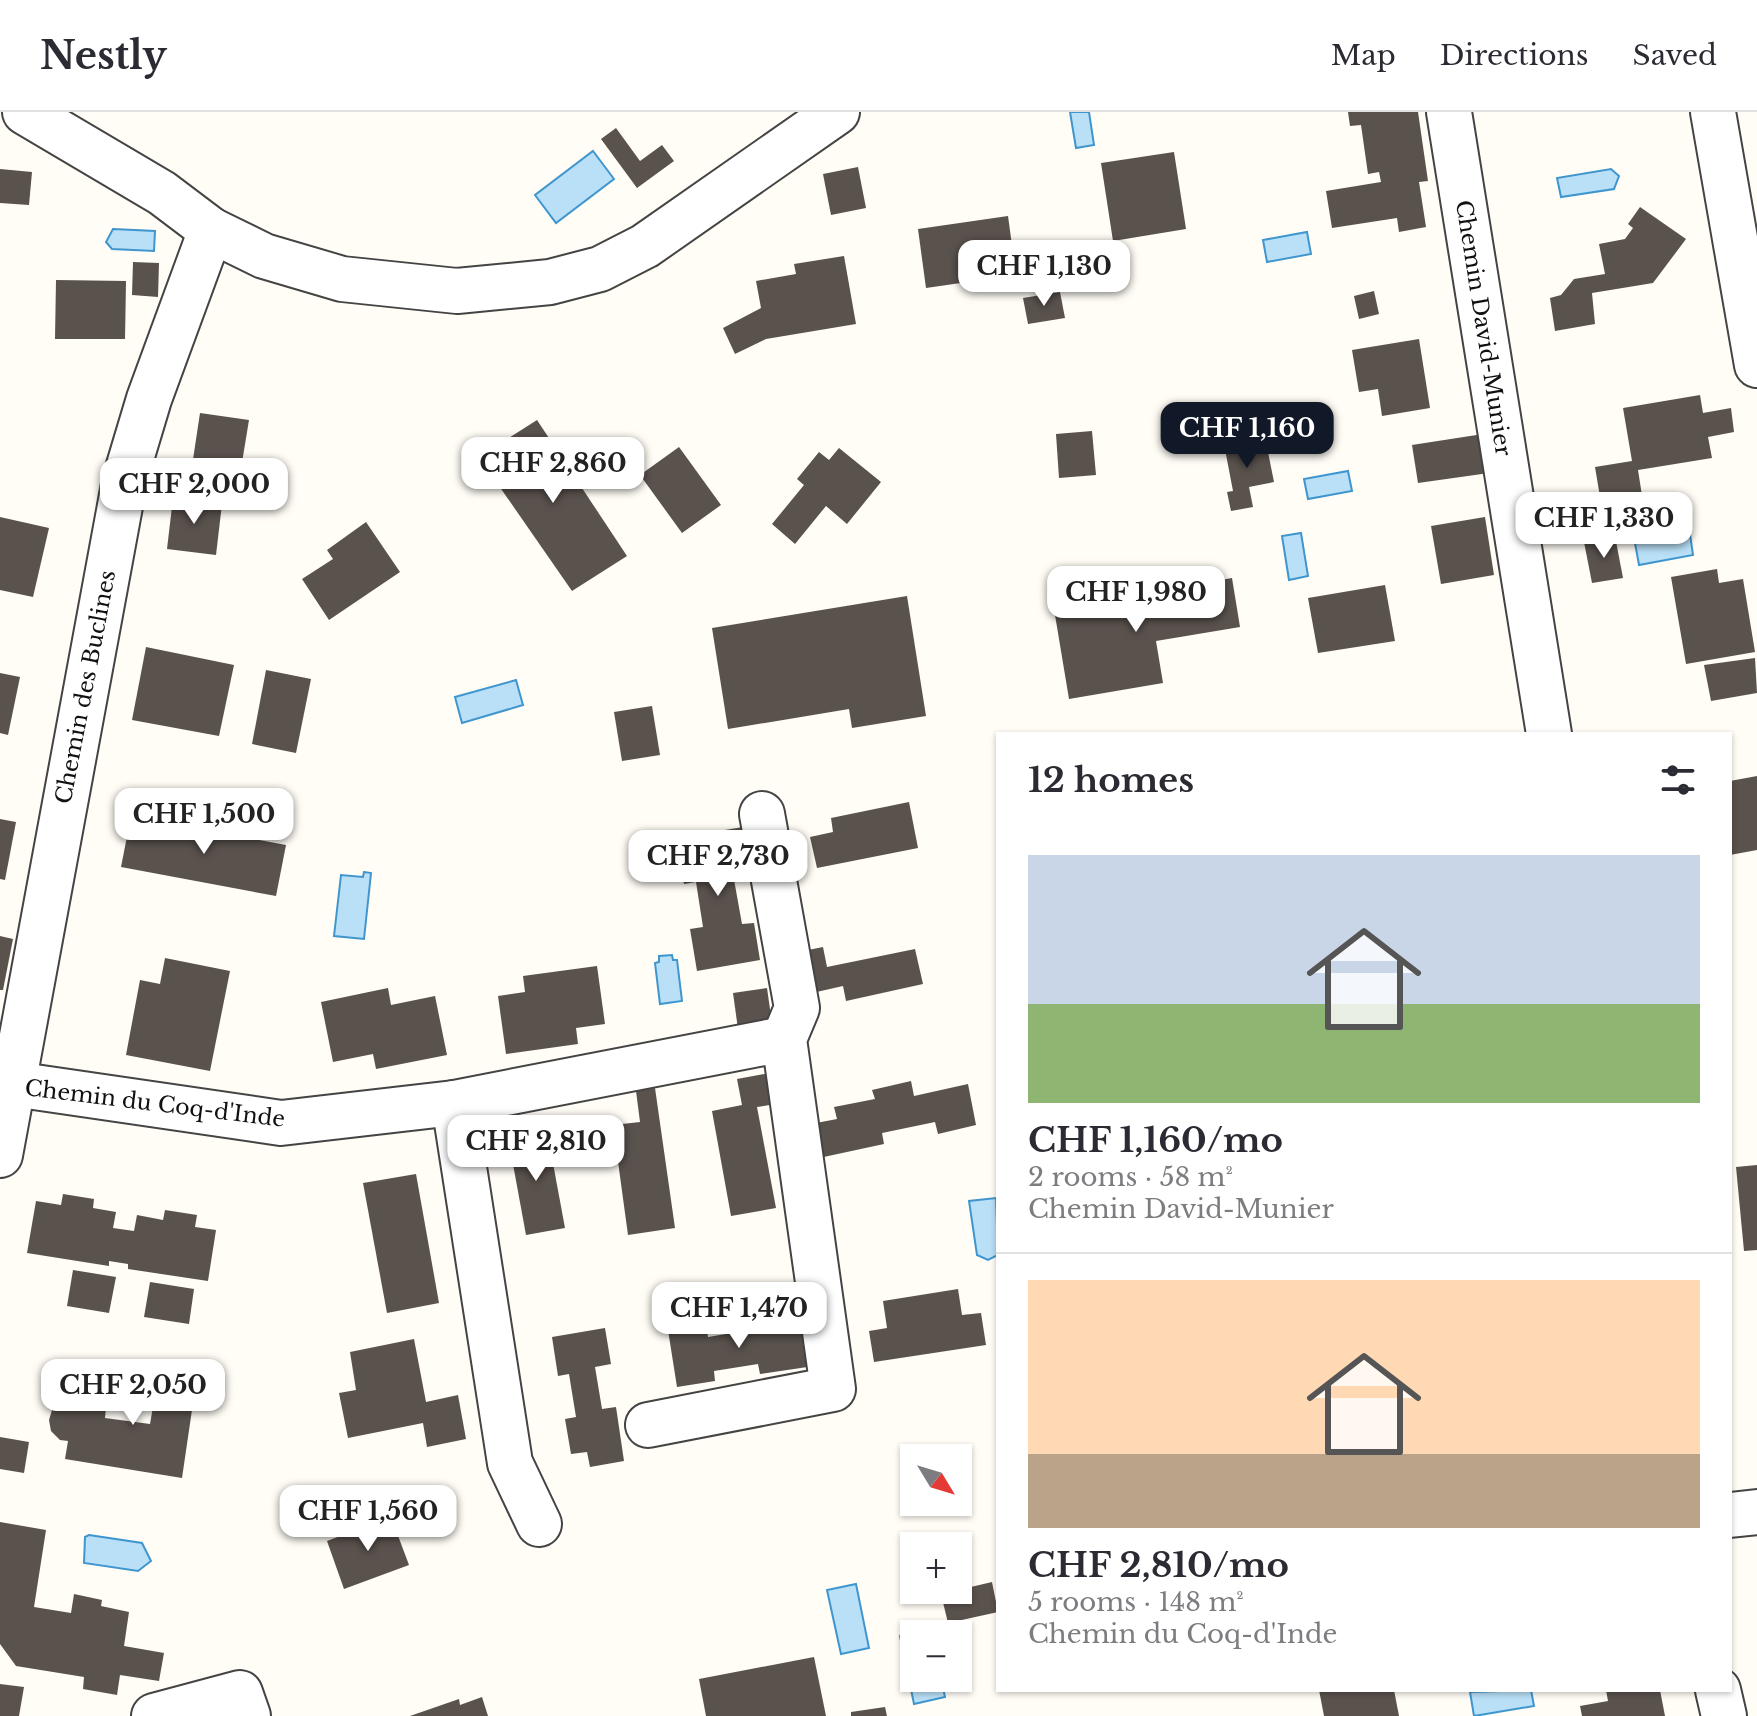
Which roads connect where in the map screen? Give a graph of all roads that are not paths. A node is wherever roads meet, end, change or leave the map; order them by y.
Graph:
1 (25, 112) edge
2 (837, 112) edge
3 (1449, 112) edge
4 (1713, 112) edge
5 (211, 230) junction
6 (1757, 365) edge
7 (1549, 732) edge
8 (762, 814) dead end
9 (784, 1039) junction
10 (6, 1083) edge
11 (454, 1103) junction
12 (0, 1155) edge
13 (648, 1425) dead end
14 (1757, 1512) edge
15 (1732, 1515) edge
16 (539, 1524) dead end
17 (1718, 1692) edge
18 (154, 1716) edge
19 (248, 1716) edge
20 (1724, 1716) edge

1 - 5 street
2 - 5 street
3 - 7 street, Chemin David-Munier
4 - 6 street
5 - 10 street, Chemin des Buclines
8 - 9 street
9 - 11 street, Chemin du Coq-d'Inde
9 - 13 street
10 - 11 street, Chemin du Coq-d'Inde
10 - 12 street, Chemin des Buclines
11 - 16 street
14 - 15 street
17 - 20 street
18 - 19 street

